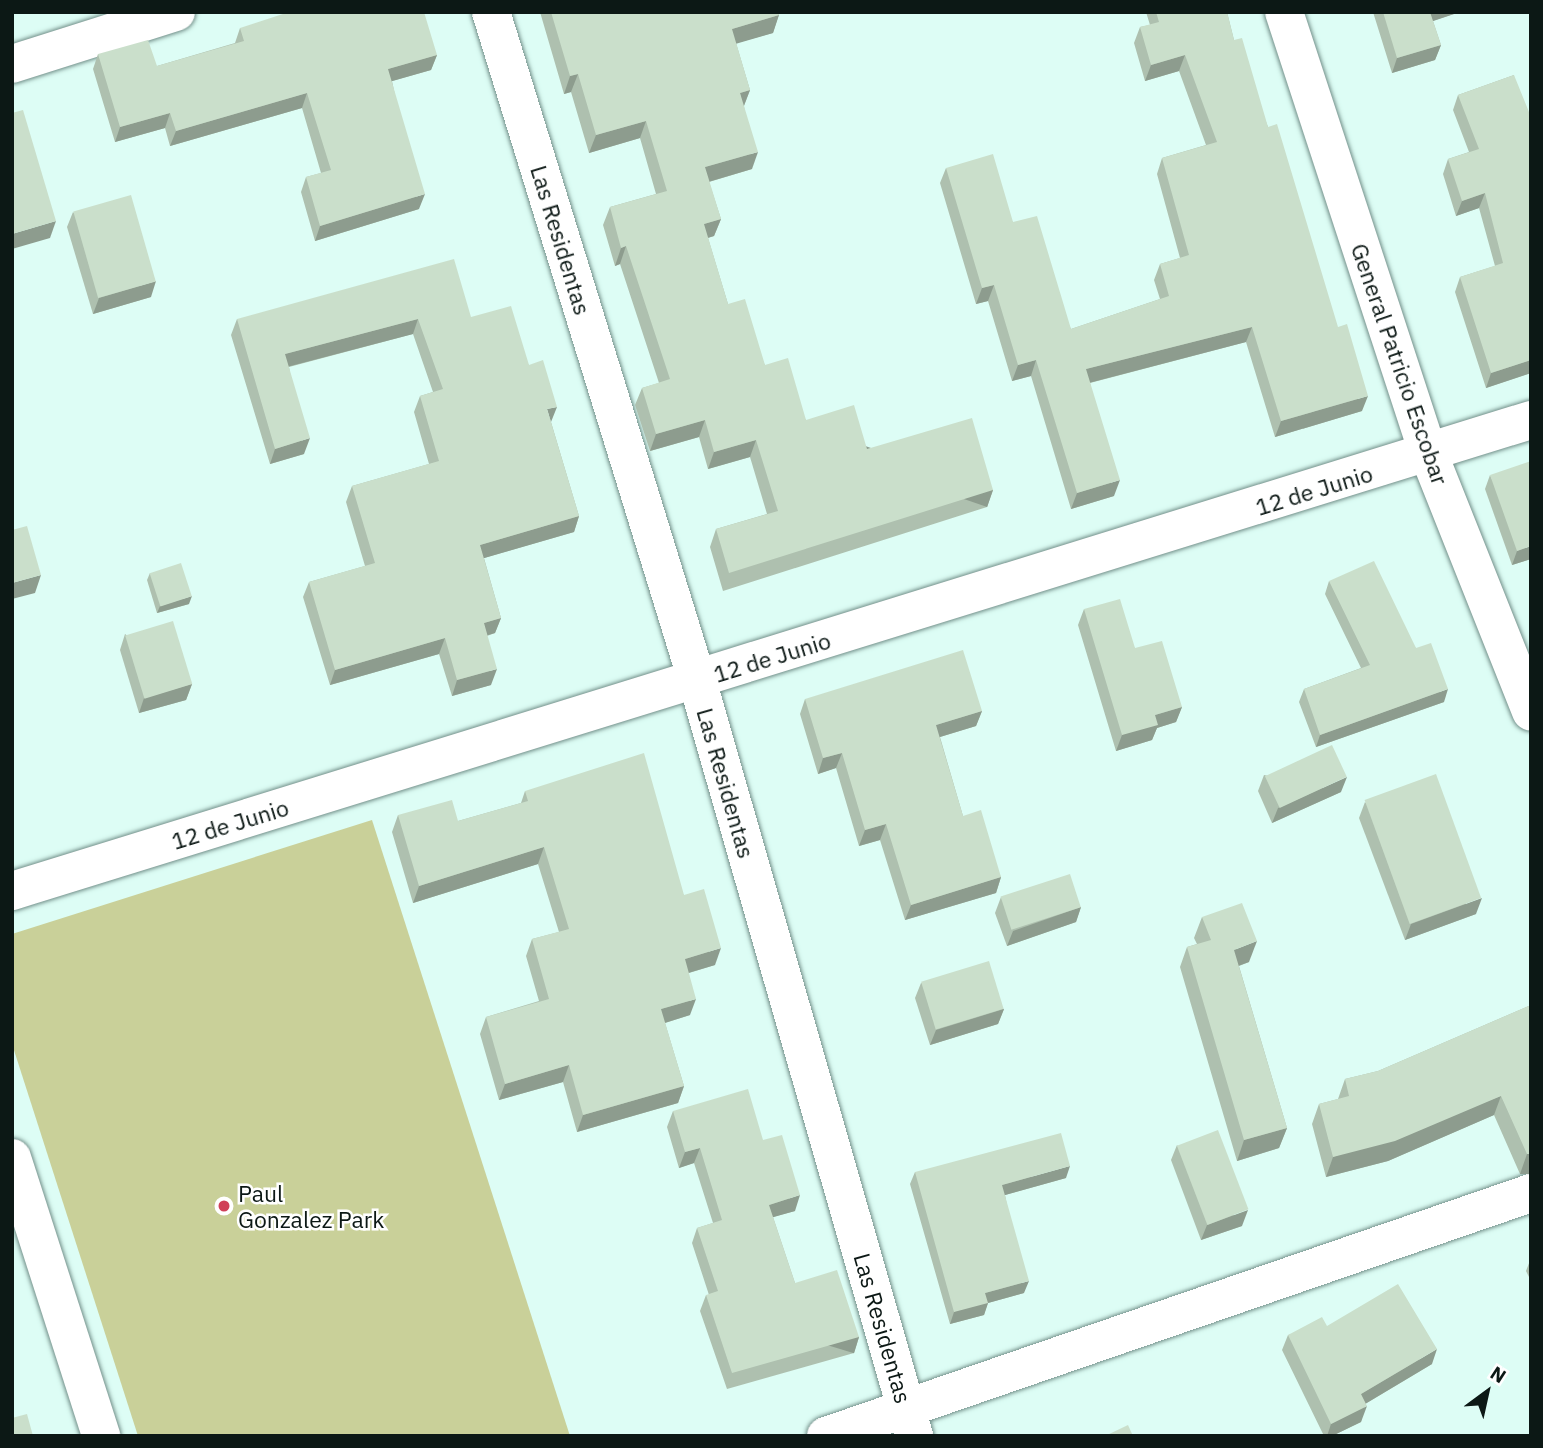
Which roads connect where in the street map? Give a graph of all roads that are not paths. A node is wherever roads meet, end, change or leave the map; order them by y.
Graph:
1 (176, 12) edge
2 (491, 12) edge
3 (1284, 12) edge
4 (12, 64) edge
5 (1531, 419) edge
6 (1429, 455) junction
7 (697, 680) junction
8 (1531, 711) edge
9 (12, 891) edge
10 (12, 1158) edge
11 (1531, 1193) edge
12 (910, 1422) edge
13 (100, 1436) edge
14 (826, 1436) edge

1 - 4 street
2 - 7 street, Las Residentas
3 - 6 street, General Patricio Escobar
5 - 6 street, 12 de Junio
6 - 7 street, 12 de Junio
6 - 8 street, General Patricio Escobar
7 - 9 street, 12 de Junio
7 - 12 street, Las Residentas
10 - 13 street
11 - 12 street
12 - 14 street

